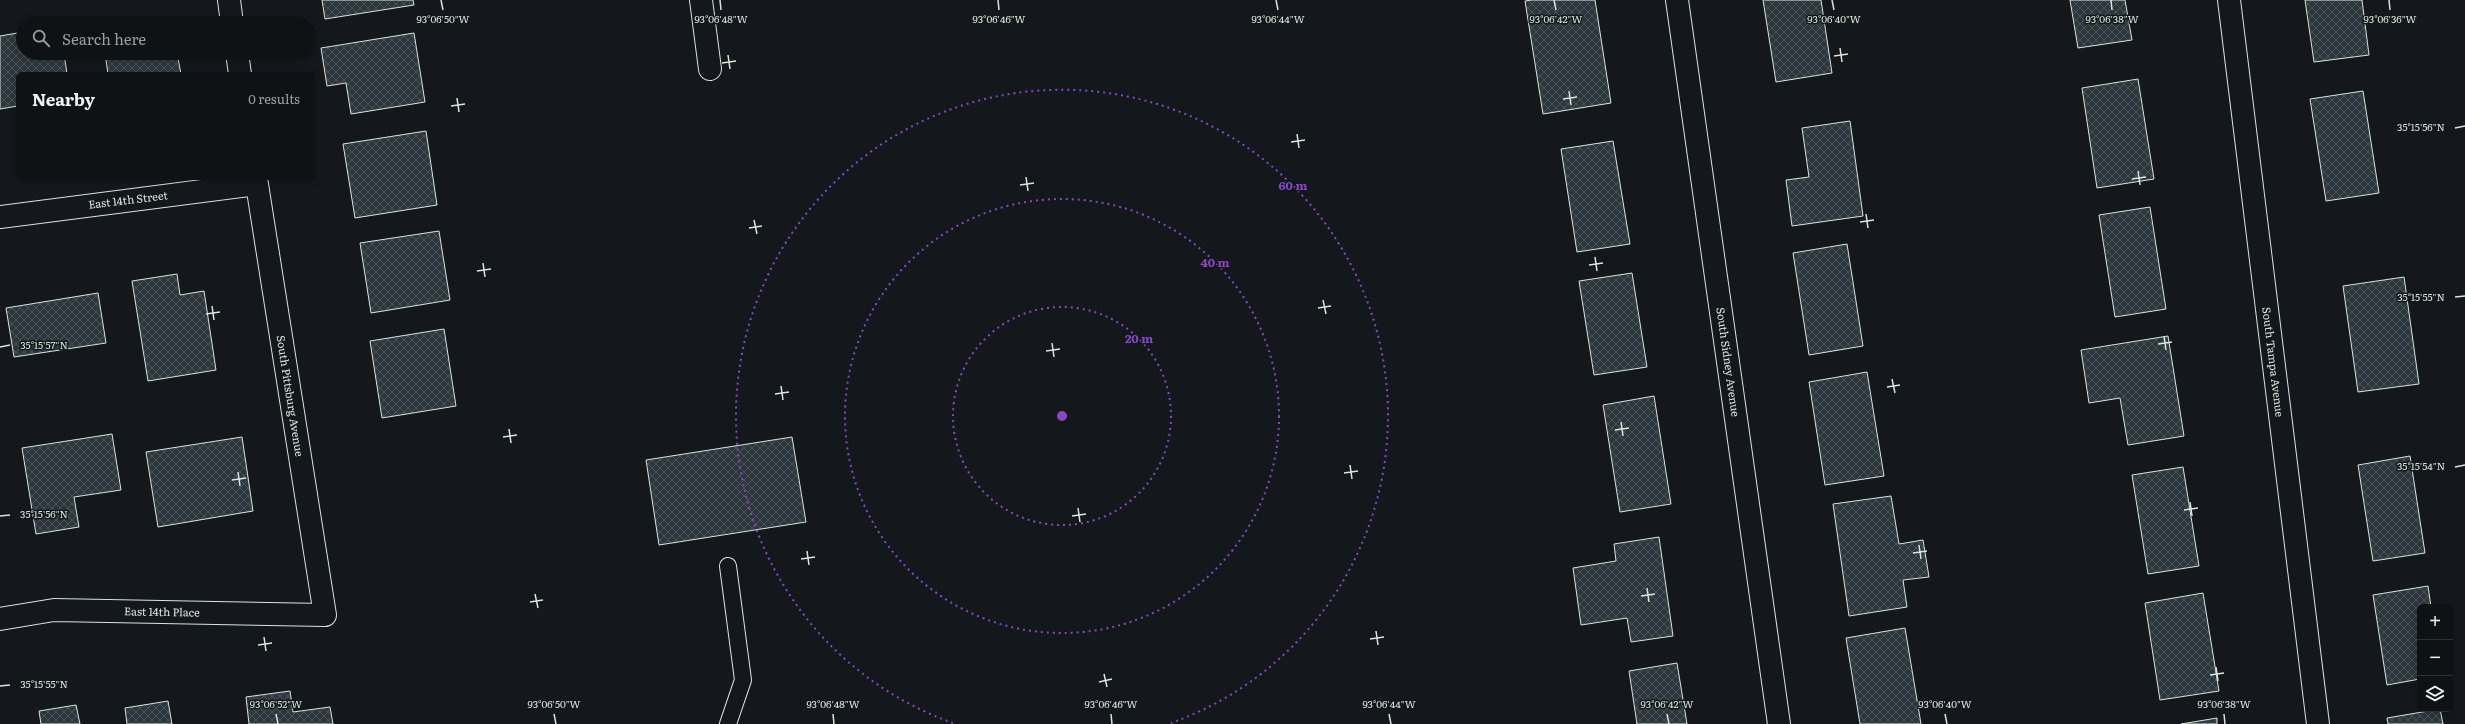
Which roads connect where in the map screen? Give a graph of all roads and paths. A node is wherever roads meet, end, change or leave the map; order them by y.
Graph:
1 (229, 0) edge
2 (701, 0) edge
3 (1677, 0) edge
4 (2229, 0) edge
5 (231, 16) edge
6 (238, 60) edge
7 (710, 69) dead end
8 (240, 72) edge
9 (256, 181) edge
10 (0, 216) edge
11 (728, 566) dead end
12 (325, 615) joint
13 (0, 619) edge
14 (728, 724) edge
15 (1779, 724) edge
16 (2318, 724) edge

1 - 5 street
2 - 7 street
3 - 15 street, South Sidney Avenue
4 - 16 street, South Tampa Avenue
6 - 8 street
9 - 10 street, East 14th Street
9 - 12 street, South Pittsburg Avenue
11 - 14 lane
12 - 13 street, East 14th Place

